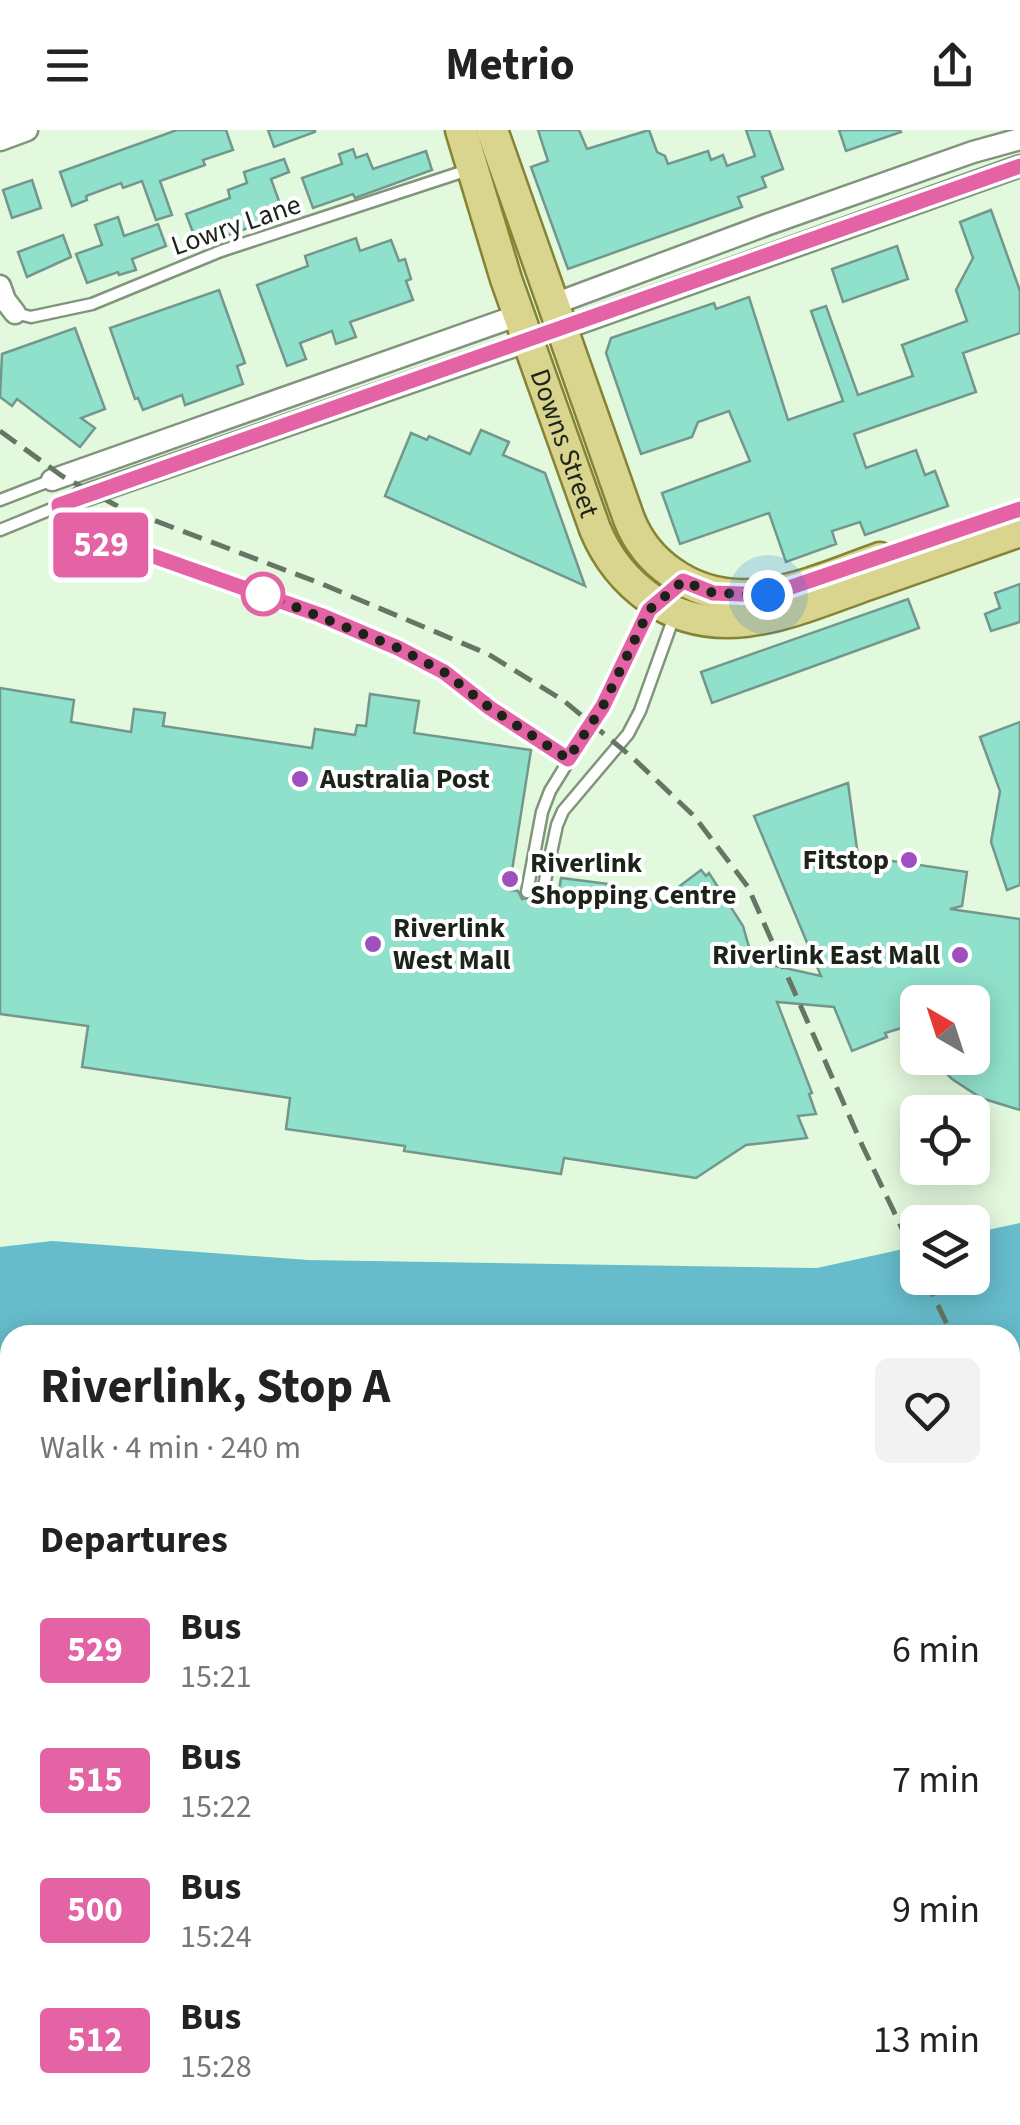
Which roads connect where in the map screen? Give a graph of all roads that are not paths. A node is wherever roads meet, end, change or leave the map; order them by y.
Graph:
1 (27, 130) edge
2 (461, 130) edge
3 (492, 130) edge
4 (0, 140) edge
5 (1020, 140) edge
6 (998, 146) junction
7 (472, 169) junction
8 (1013, 169) edge
9 (844, 198) junction
10 (766, 226) junction
11 (854, 226) junction
12 (776, 253) junction
13 (0, 286) edge
14 (15, 312) joint
15 (558, 316) junction
16 (524, 328) junction
17 (52, 480) joint
18 (81, 496) joint
19 (0, 500) edge
20 (59, 505) junction
21 (1020, 509) edge
22 (0, 530) edge
23 (1020, 530) edge
24 (684, 582) junction
25 (666, 608) junction
26 (568, 759) junction
27 (527, 892) dead end
28 (542, 895) dead end

1 - 4 street
2 - 7 main road, Downs Street
3 - 15 main road, Downs Street
5 - 6 street
6 - 8 street
6 - 9 street
7 - 14 lane, Lowry Lane
7 - 16 main road, Downs Street
8 - 11 street
9 - 10 street
9 - 11 street
10 - 12 street
10 - 15 street
11 - 12 street
12 - 15 street
13 - 14 street
15 - 16 main road
15 - 24 main road, Downs Street
16 - 17 street
16 - 18 street
16 - 25 main road, Downs Street
17 - 19 lane
18 - 20 lane
20 - 22 lane
20 - 26 lane
21 - 24 main road
23 - 25 main road
24 - 25 main road
25 - 26 lane
25 - 28 lane
26 - 27 lane

